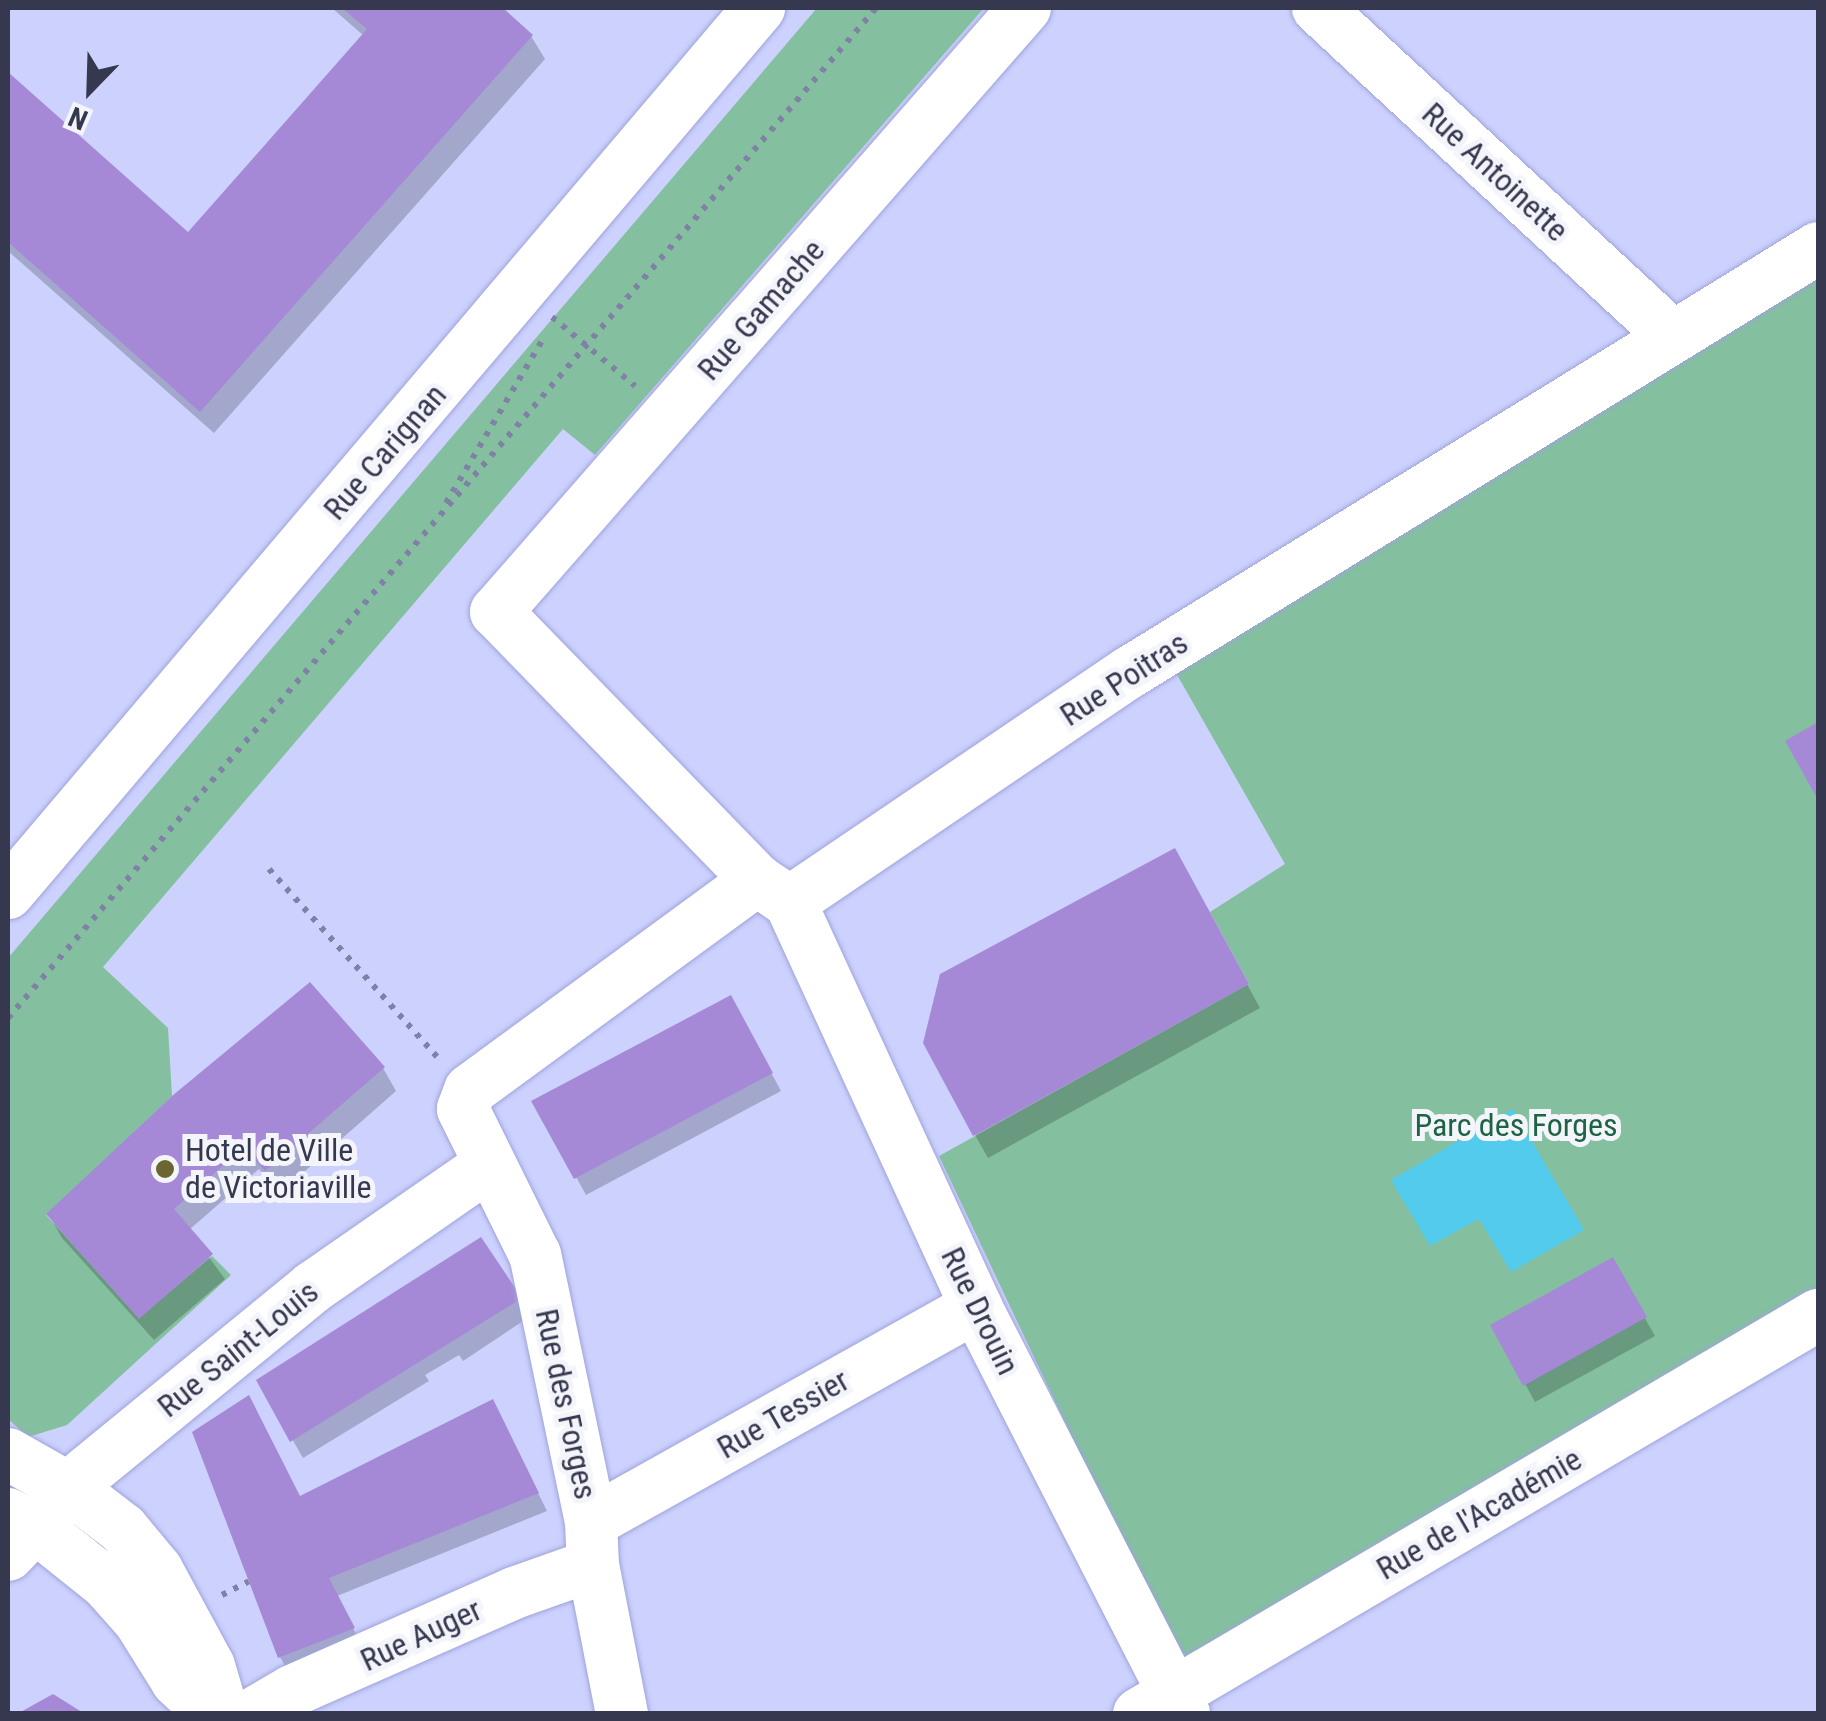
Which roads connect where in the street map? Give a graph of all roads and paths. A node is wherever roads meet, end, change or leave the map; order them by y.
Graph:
1 (759, 8) edge
2 (876, 8) edge
3 (1025, 8) edge
4 (1318, 8) edge
5 (1818, 248) edge
6 (539, 305) junction
7 (1672, 336) junction
8 (586, 348) junction
9 (671, 414) junction
10 (437, 519) junction
11 (496, 612) joint
12 (269, 869) dead end
13 (774, 891) junction
14 (8, 893) edge
15 (8, 1018) edge
16 (462, 1109) junction
17 (488, 1166) junction
18 (976, 1308) junction
19 (1818, 1315) edge
20 (8, 1454) edge
21 (72, 1490) junction
22 (17, 1532) edge
23 (592, 1544) junction
24 (249, 1581) dead end
25 (212, 1600) dead end
26 (1165, 1707) edge
27 (212, 1714) edge
28 (223, 1714) edge
29 (253, 1714) edge
30 (622, 1714) edge

1 - 6 street, Rue Carignan
2 - 8 path
3 - 9 street, Rue Gamache
4 - 7 street, Rue Antoinette
5 - 7 street, Rue Poitras
6 - 8 path
6 - 10 path
6 - 14 street, Rue Carignan
7 - 13 street, Rue Poitras
8 - 9 path
8 - 10 path
9 - 11 street, Rue Gamache
10 - 15 path
11 - 13 street, Rue Drouin
12 - 16 path
13 - 16 street, Rue Poitras
13 - 18 street, Rue Drouin
16 - 17 street, Rue des Forges
17 - 21 street, Rue Saint-Louis
17 - 23 street, Rue des Forges
18 - 23 street, Rue Tessier
18 - 26 street, Rue Drouin
19 - 26 street, Rue de l'Académie
20 - 21 street
21 - 22 street, Rue Saint-Louis
21 - 28 street
22 - 27 street
23 - 29 street, Rue Auger
23 - 30 street, Rue des Forges
24 - 25 path

